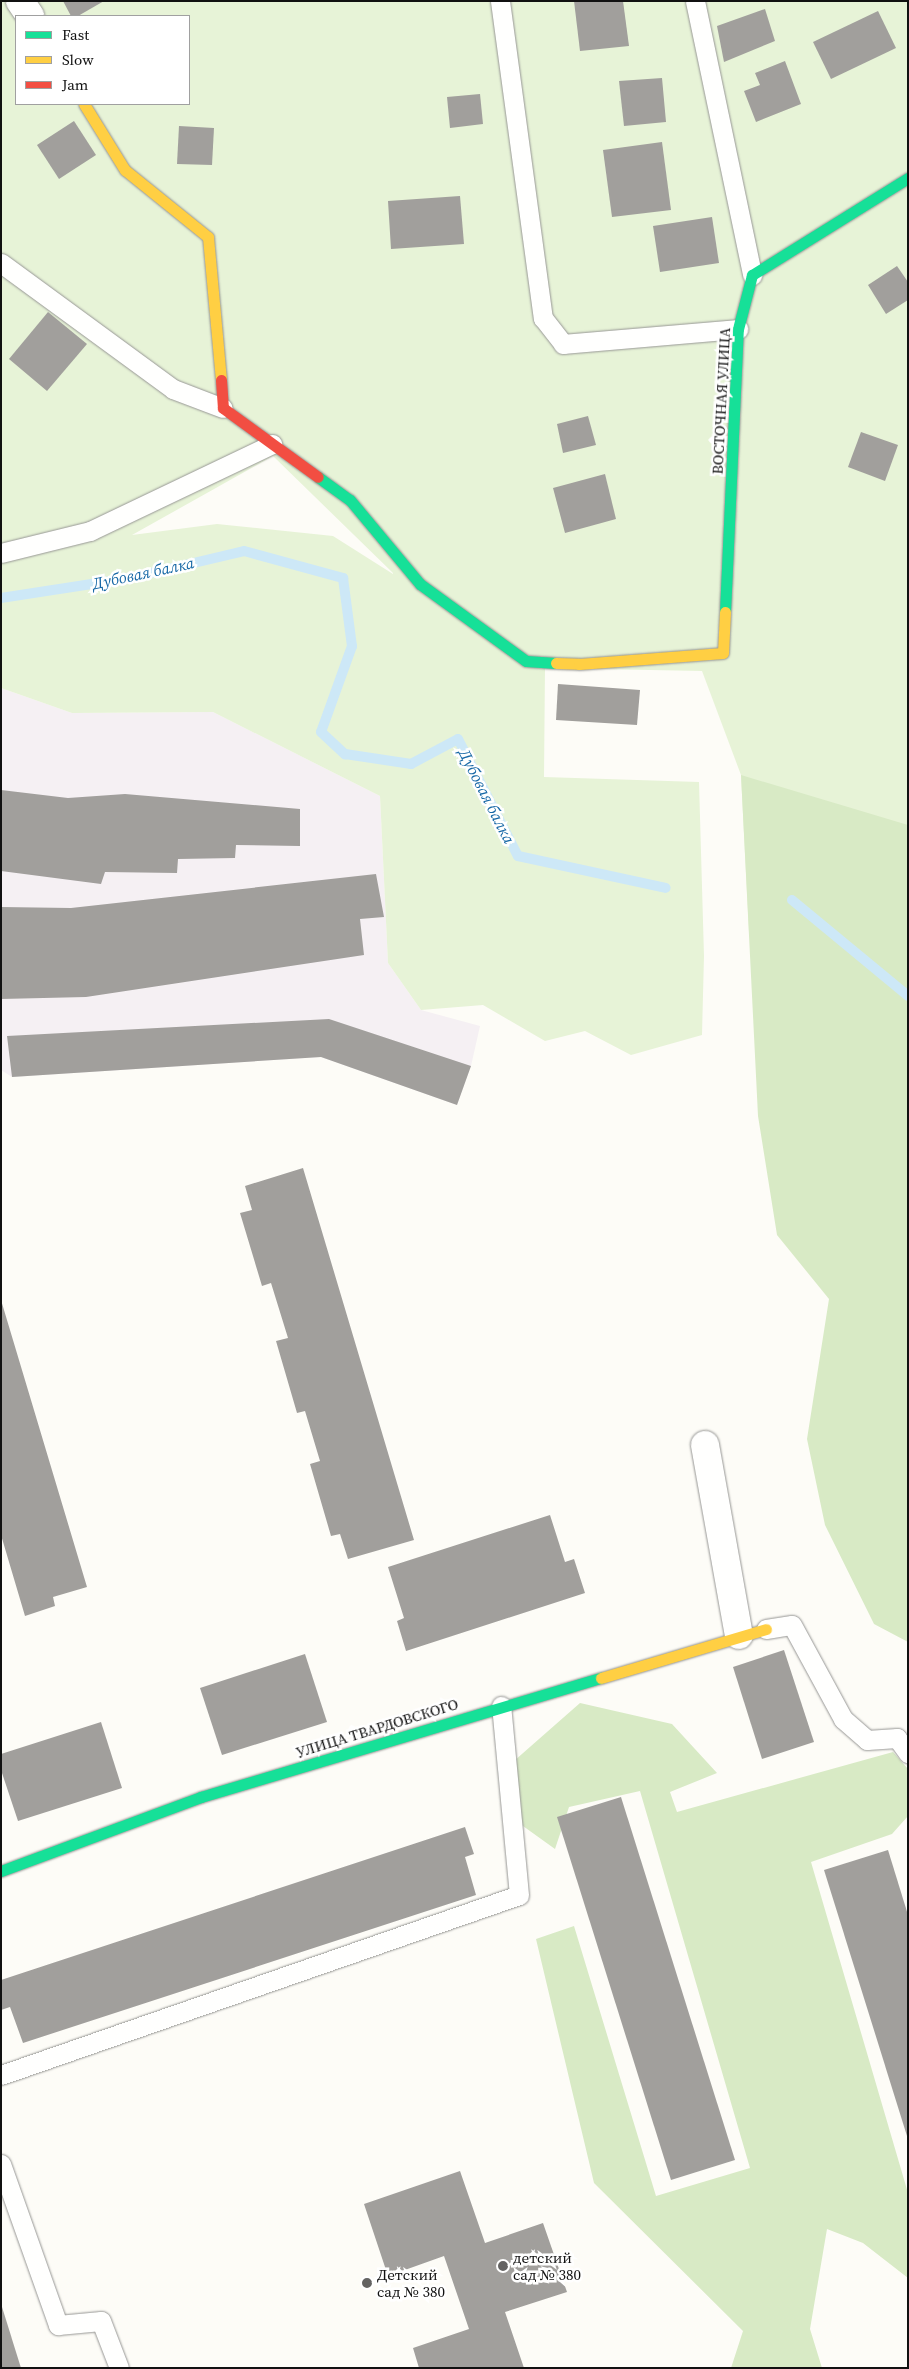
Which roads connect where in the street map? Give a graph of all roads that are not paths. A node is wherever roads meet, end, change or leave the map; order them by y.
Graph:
1 (20, 1) edge
2 (500, 1) edge
3 (695, 1) edge
4 (29, 15) edge
5 (85, 105) edge
6 (908, 178) edge
7 (1, 263) edge
8 (752, 275) junction
9 (738, 329) junction
10 (223, 408) junction
11 (272, 444) junction
12 (1, 553) edge
13 (705, 1445) dead end
14 (766, 1629) joint
15 (739, 1636) junction
16 (501, 1706) junction
17 (908, 1753) edge
18 (1, 1871) edge
19 (1, 2075) edge
20 (1, 2164) edge
21 (119, 2368) edge

1 - 4 street
2 - 9 lane
3 - 8 lane
5 - 10 street
6 - 8 street
7 - 10 lane
8 - 9 street, ВОСТОЧНАЯ УЛИЦА
9 - 11 street, ВОСТОЧНАЯ УЛИЦА
10 - 11 street
11 - 12 lane
13 - 15 street
14 - 15 street, УЛИЦА ТВАРДОВСКОГО
14 - 17 lane
15 - 16 street, УЛИЦА ТВАРДОВСКОГО
16 - 18 street, УЛИЦА ТВАРДОВСКОГО
16 - 19 lane
20 - 21 lane

